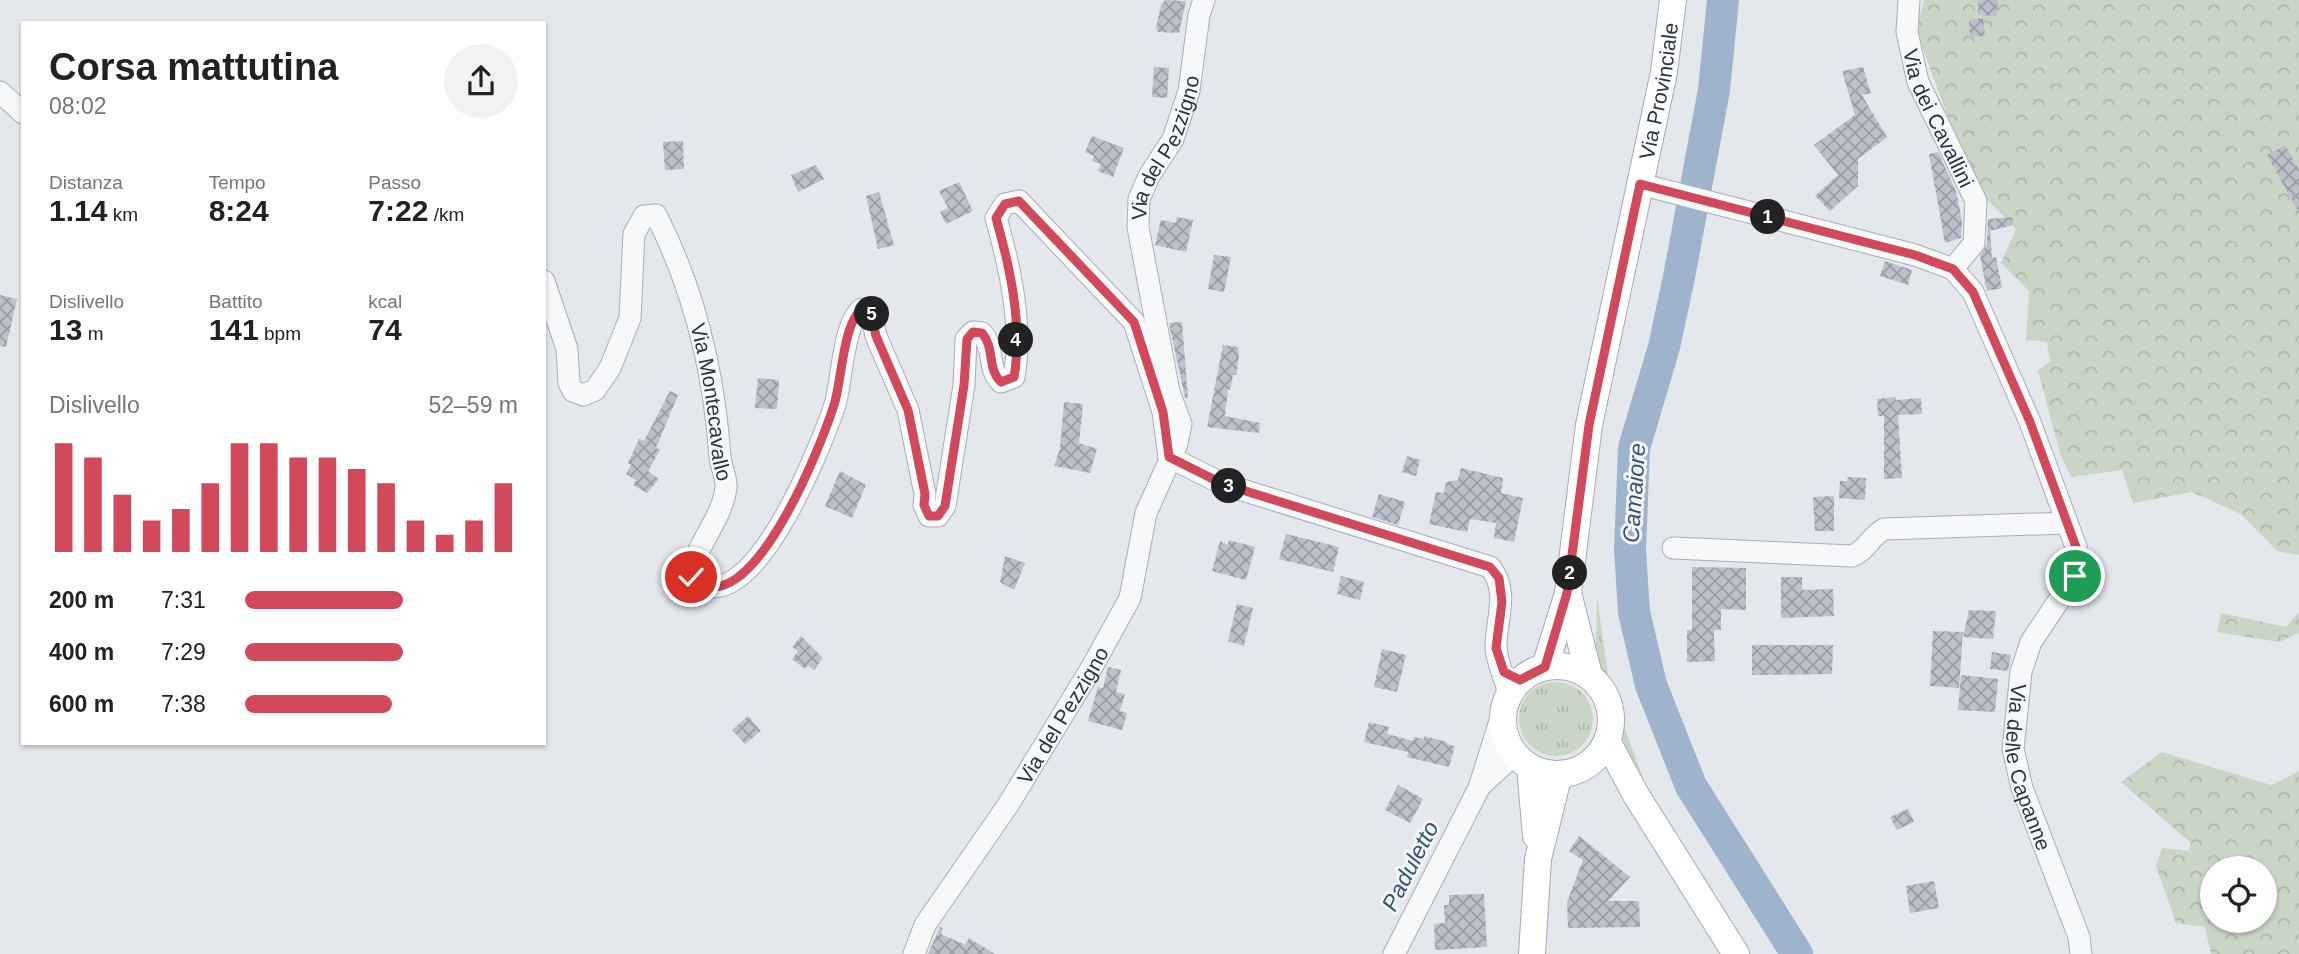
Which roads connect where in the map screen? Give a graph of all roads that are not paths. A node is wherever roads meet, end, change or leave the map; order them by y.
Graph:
1 (1204, 0) edge
2 (1673, 0) edge
3 (1909, 0) edge
4 (0, 92) edge
5 (21, 111) edge
6 (1640, 184) junction
7 (1953, 269) junction
8 (546, 287) edge
9 (1169, 457) junction
10 (2067, 523) junction
11 (1673, 548) dead end
12 (1567, 593) junction
13 (1545, 667) junction
14 (1589, 675) junction
15 (1510, 689) junction
16 (1607, 741) junction
17 (1523, 760) junction
18 (1591, 762) junction
19 (1559, 774) junction
20 (1479, 788) junction
21 (1636, 795) junction
22 (1538, 859) junction
23 (914, 954) edge
24 (1394, 954) edge
25 (1532, 954) edge
26 (1736, 954) edge
27 (2081, 954) edge

1 - 9 street, Via del Pezzigno
2 - 6 main road, Via Provinciale
3 - 7 street, Via dei Cavallini
4 - 5 street
6 - 7 street
6 - 12 main road, Via Provinciale
7 - 10 street, Via delle Capanne
8 - 9 street, Via Montecavallo
9 - 15 street
9 - 23 street, Via del Pezzigno
10 - 11 street
10 - 27 street, Via delle Capanne
12 - 13 main road, Via Provinciale
12 - 14 main road, Via Provinciale
13 - 14 main road
13 - 15 main road
14 - 16 main road, Via Provinciale
15 - 17 main road
15 - 20 street
16 - 18 main road
16 - 21 main road
17 - 19 main road
17 - 20 street
17 - 22 main road
18 - 19 main road
18 - 21 main road
19 - 22 main road
20 - 24 street
21 - 26 main road
22 - 25 main road

